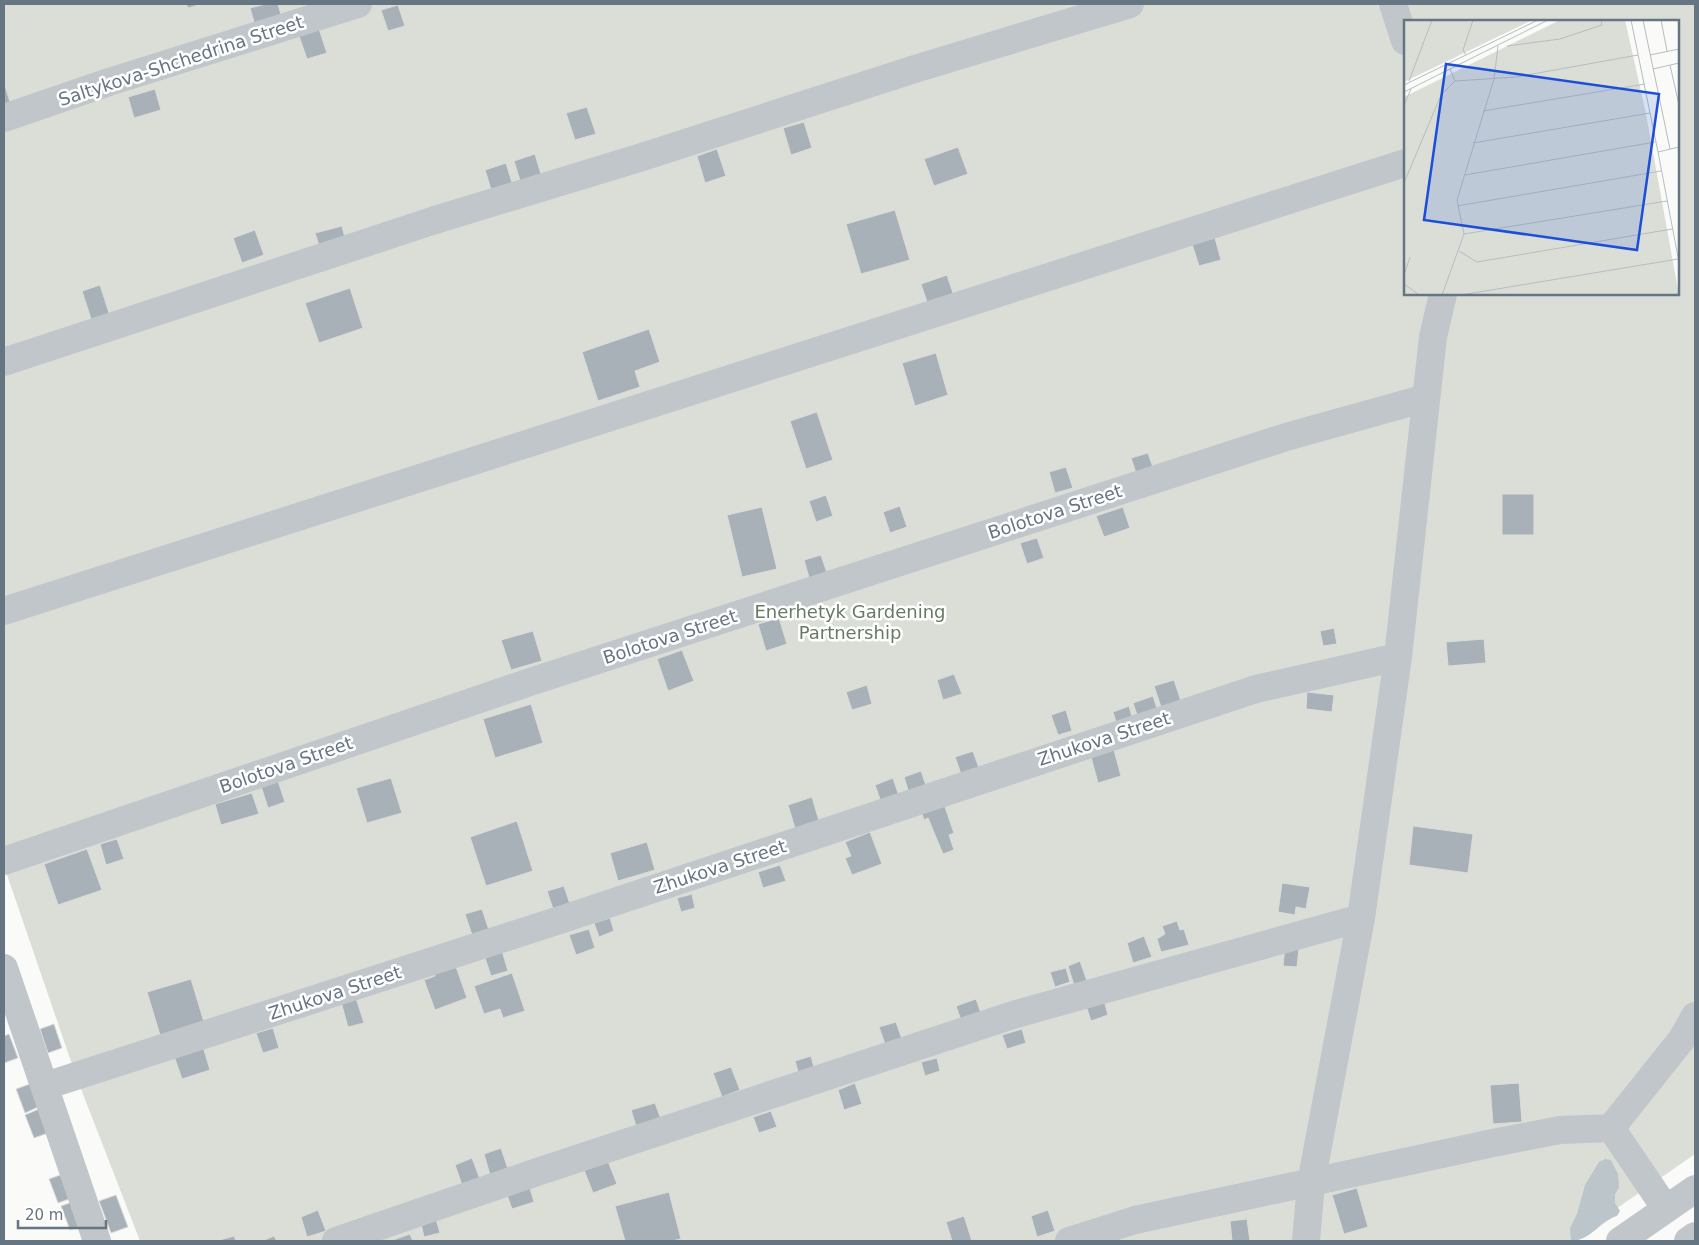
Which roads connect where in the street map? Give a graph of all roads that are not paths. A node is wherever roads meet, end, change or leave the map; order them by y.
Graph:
1 (358, 4) edge
2 (1130, 4) edge
3 (1394, 4) edge
4 (1404, 38) edge
5 (4, 118) edge
6 (1404, 163) edge
7 (1443, 295) edge
8 (4, 362) edge
9 (1426, 398) junction
10 (4, 611) edge
11 (1398, 657) junction
12 (4, 861) edge
13 (1360, 918) junction
14 (4, 968) edge
15 (1695, 1016) edge
16 (45, 1086) junction
17 (1611, 1128) junction
18 (1311, 1183) junction
19 (1695, 1189) edge
20 (1666, 1209) junction
21 (1695, 1236) edge
22 (96, 1241) edge
23 (336, 1241) edge
24 (1069, 1241) edge
25 (1306, 1241) edge
26 (1620, 1241) edge
27 (1688, 1241) edge

1 - 5 lane, Saltykova-Shchedrina Street
2 - 8 lane
3 - 4 lane
6 - 10 lane
7 - 9 lane
9 - 11 lane
9 - 12 lane, Bolotova Street
11 - 13 lane
11 - 16 lane, Zhukova Street
13 - 18 lane
13 - 23 lane
14 - 16 lane
15 - 17 lane
16 - 22 lane
17 - 18 lane
17 - 20 lane
18 - 24 lane
18 - 25 lane
19 - 20 lane
20 - 26 lane
21 - 27 lane

